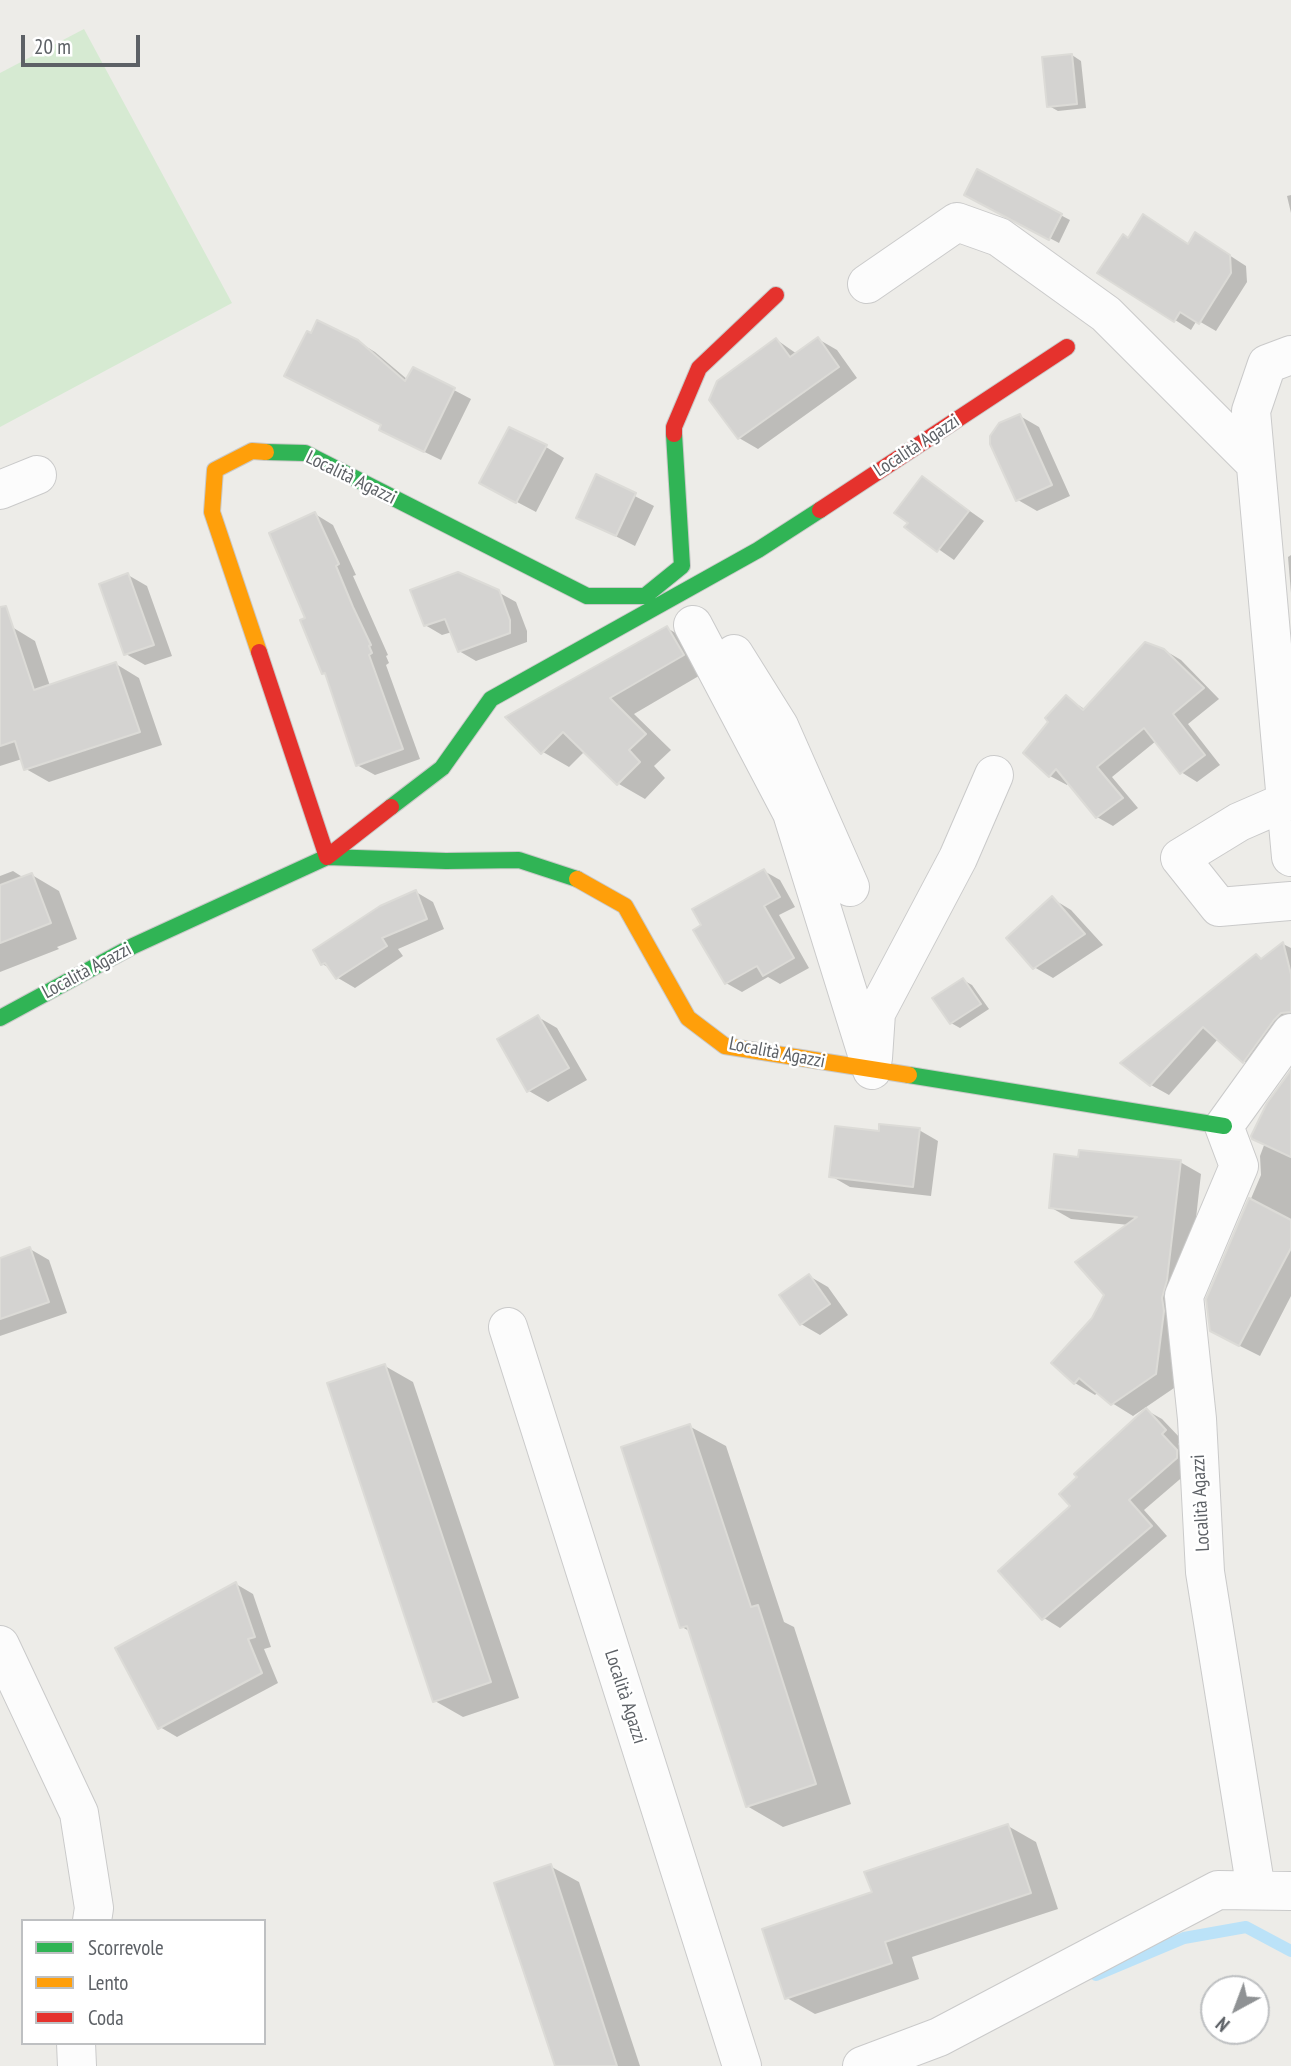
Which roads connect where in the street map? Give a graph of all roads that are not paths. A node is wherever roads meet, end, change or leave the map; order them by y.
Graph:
1 (867, 284) dead end
2 (776, 295) dead end
3 (1067, 347) dead end
4 (1291, 355) edge
5 (1255, 463) junction
6 (37, 475) dead end
7 (0, 490) edge
8 (693, 586) junction
9 (693, 625) dead end
10 (994, 775) dead end
11 (1285, 802) junction
12 (327, 856) junction
13 (1291, 857) edge
14 (850, 887) dead end
15 (1291, 901) edge
16 (0, 1018) edge
17 (1291, 1033) edge
18 (872, 1070) junction
19 (1224, 1126) junction
20 (508, 1327) dead end
21 (3, 1659) edge
22 (1274, 1891) edge
23 (92, 1919) edge
24 (76, 2045) edge
25 (77, 2066) edge
26 (742, 2066) edge
27 (862, 2066) edge

1 - 5 street
2 - 12 street, Località Agazzi
3 - 8 street, Località Agazzi
4 - 5 street
5 - 11 street
6 - 7 street
8 - 12 street, Località Agazzi
8 - 14 street
9 - 18 street
10 - 18 street
11 - 13 street
11 - 15 street
12 - 16 street, Località Agazzi
12 - 18 street, Località Agazzi
17 - 19 street
18 - 19 street, Località Agazzi
19 - 22 street, Località Agazzi
20 - 26 street, Località Agazzi
21 - 23 street
22 - 27 street, Località Agazzi
24 - 25 street

